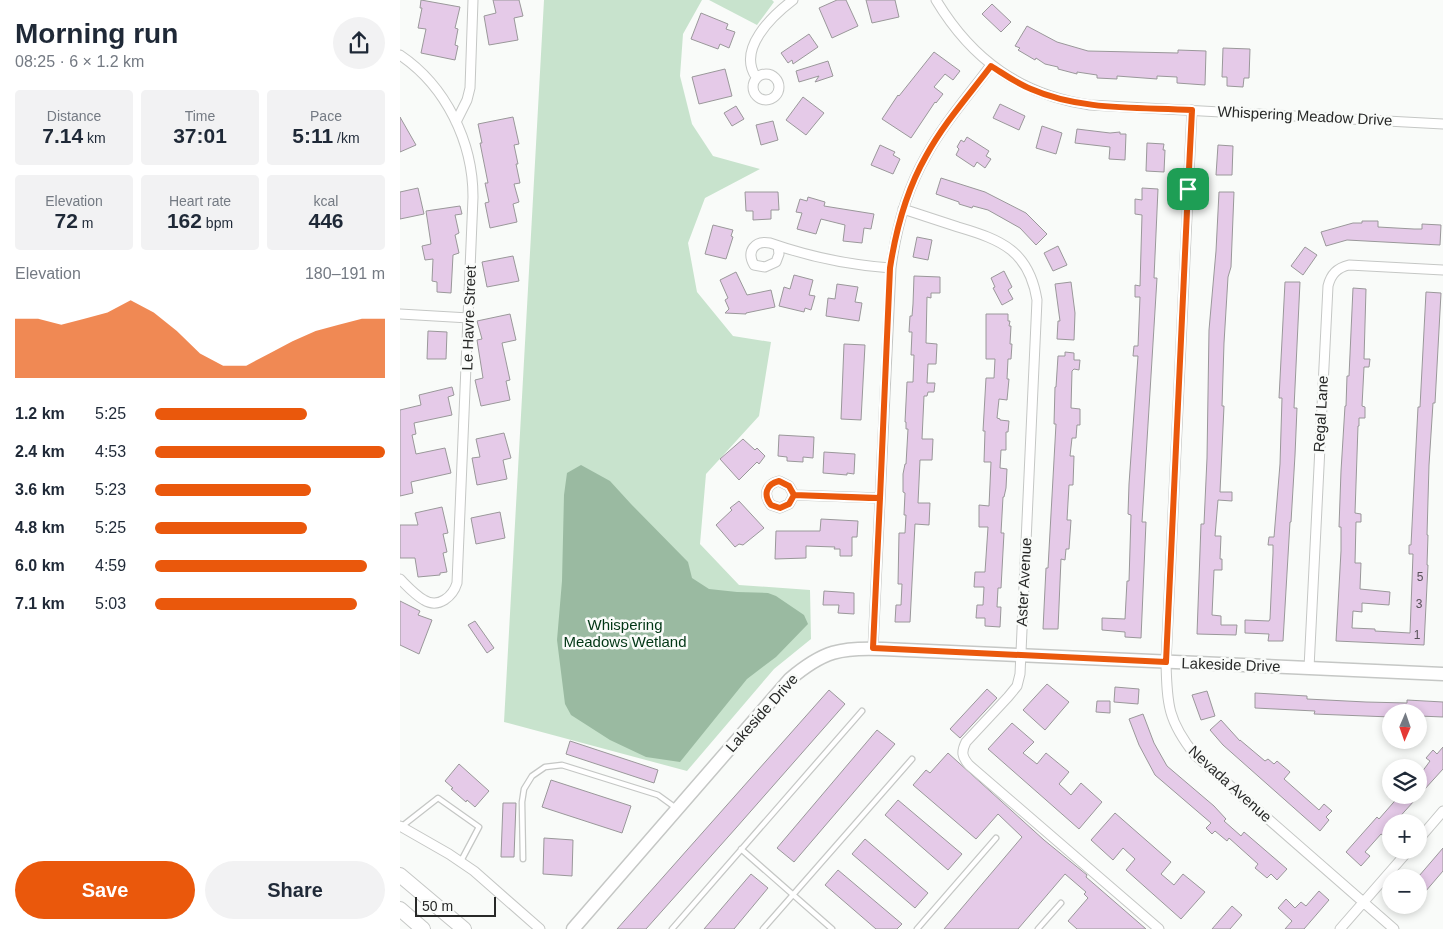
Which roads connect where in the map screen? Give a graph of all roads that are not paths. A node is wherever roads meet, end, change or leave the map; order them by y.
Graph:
1 (473, 0) edge
2 (793, 0) edge
3 (936, 0) edge
4 (400, 55) edge
5 (991, 66) junction
6 (756, 76) dead end
7 (1192, 110) junction
8 (456, 122) junction
9 (1443, 124) edge
10 (903, 209) junction
11 (778, 246) dead end
12 (890, 268) junction
13 (1443, 270) edge
14 (400, 314) edge
15 (469, 318) junction
16 (794, 495) dead end
17 (880, 498) junction
18 (400, 579) edge
19 (873, 648) junction
20 (1020, 654) junction
21 (1166, 662) junction
22 (1309, 668) junction
23 (1443, 674) edge
24 (862, 711) dead end
25 (912, 759) dead end
26 (677, 809) junction
27 (1443, 811) edge
28 (401, 826) edge
29 (1427, 830) edge
30 (996, 838) dead end
31 (741, 849) junction
32 (523, 859) dead end
33 (1401, 859) edge
34 (460, 861) junction
35 (400, 875) edge
36 (793, 894) junction
37 (1364, 902) junction
38 (1061, 904) dead end
39 (400, 909) edge
40 (423, 929) edge
41 (464, 929) edge
42 (540, 929) edge
43 (573, 929) edge
44 (672, 929) edge
45 (763, 929) edge
46 (832, 929) edge
47 (917, 929) edge
48 (1038, 929) edge
49 (1159, 929) edge
50 (1340, 929) edge
51 (1394, 929) edge

1 - 8 street
2 - 6 street
3 - 5 street, Whispering Meadow Drive
4 - 8 street, Le Havre Street
5 - 7 street, Whispering Meadow Drive
5 - 10 street
7 - 9 street, Whispering Meadow Drive
7 - 21 street, Nevada Avenue
8 - 15 street, Le Havre Street
10 - 12 street
10 - 20 street, Aster Avenue
11 - 12 street
12 - 17 street
13 - 22 street, Regal Lane
14 - 15 street
15 - 18 street, Le Havre Street
16 - 17 street
17 - 19 street
19 - 20 street, Lakeside Drive
19 - 26 street, Lakeside Drive
20 - 21 street, Lakeside Drive
20 - 49 street, Aster Avenue
21 - 22 street, Lakeside Drive
21 - 37 street, Nevada Avenue
22 - 23 street, Lakeside Drive
24 - 31 lane
25 - 36 lane
26 - 32 lane
26 - 43 street, Lakeside Drive
27 - 29 street
28 - 34 street
28 - 34 lane
30 - 47 lane
31 - 36 lane
31 - 44 lane
33 - 37 street
34 - 42 street
35 - 41 main road
36 - 45 lane
36 - 46 lane
37 - 50 street
37 - 51 street, Nevada Avenue
38 - 48 lane
39 - 40 main road

